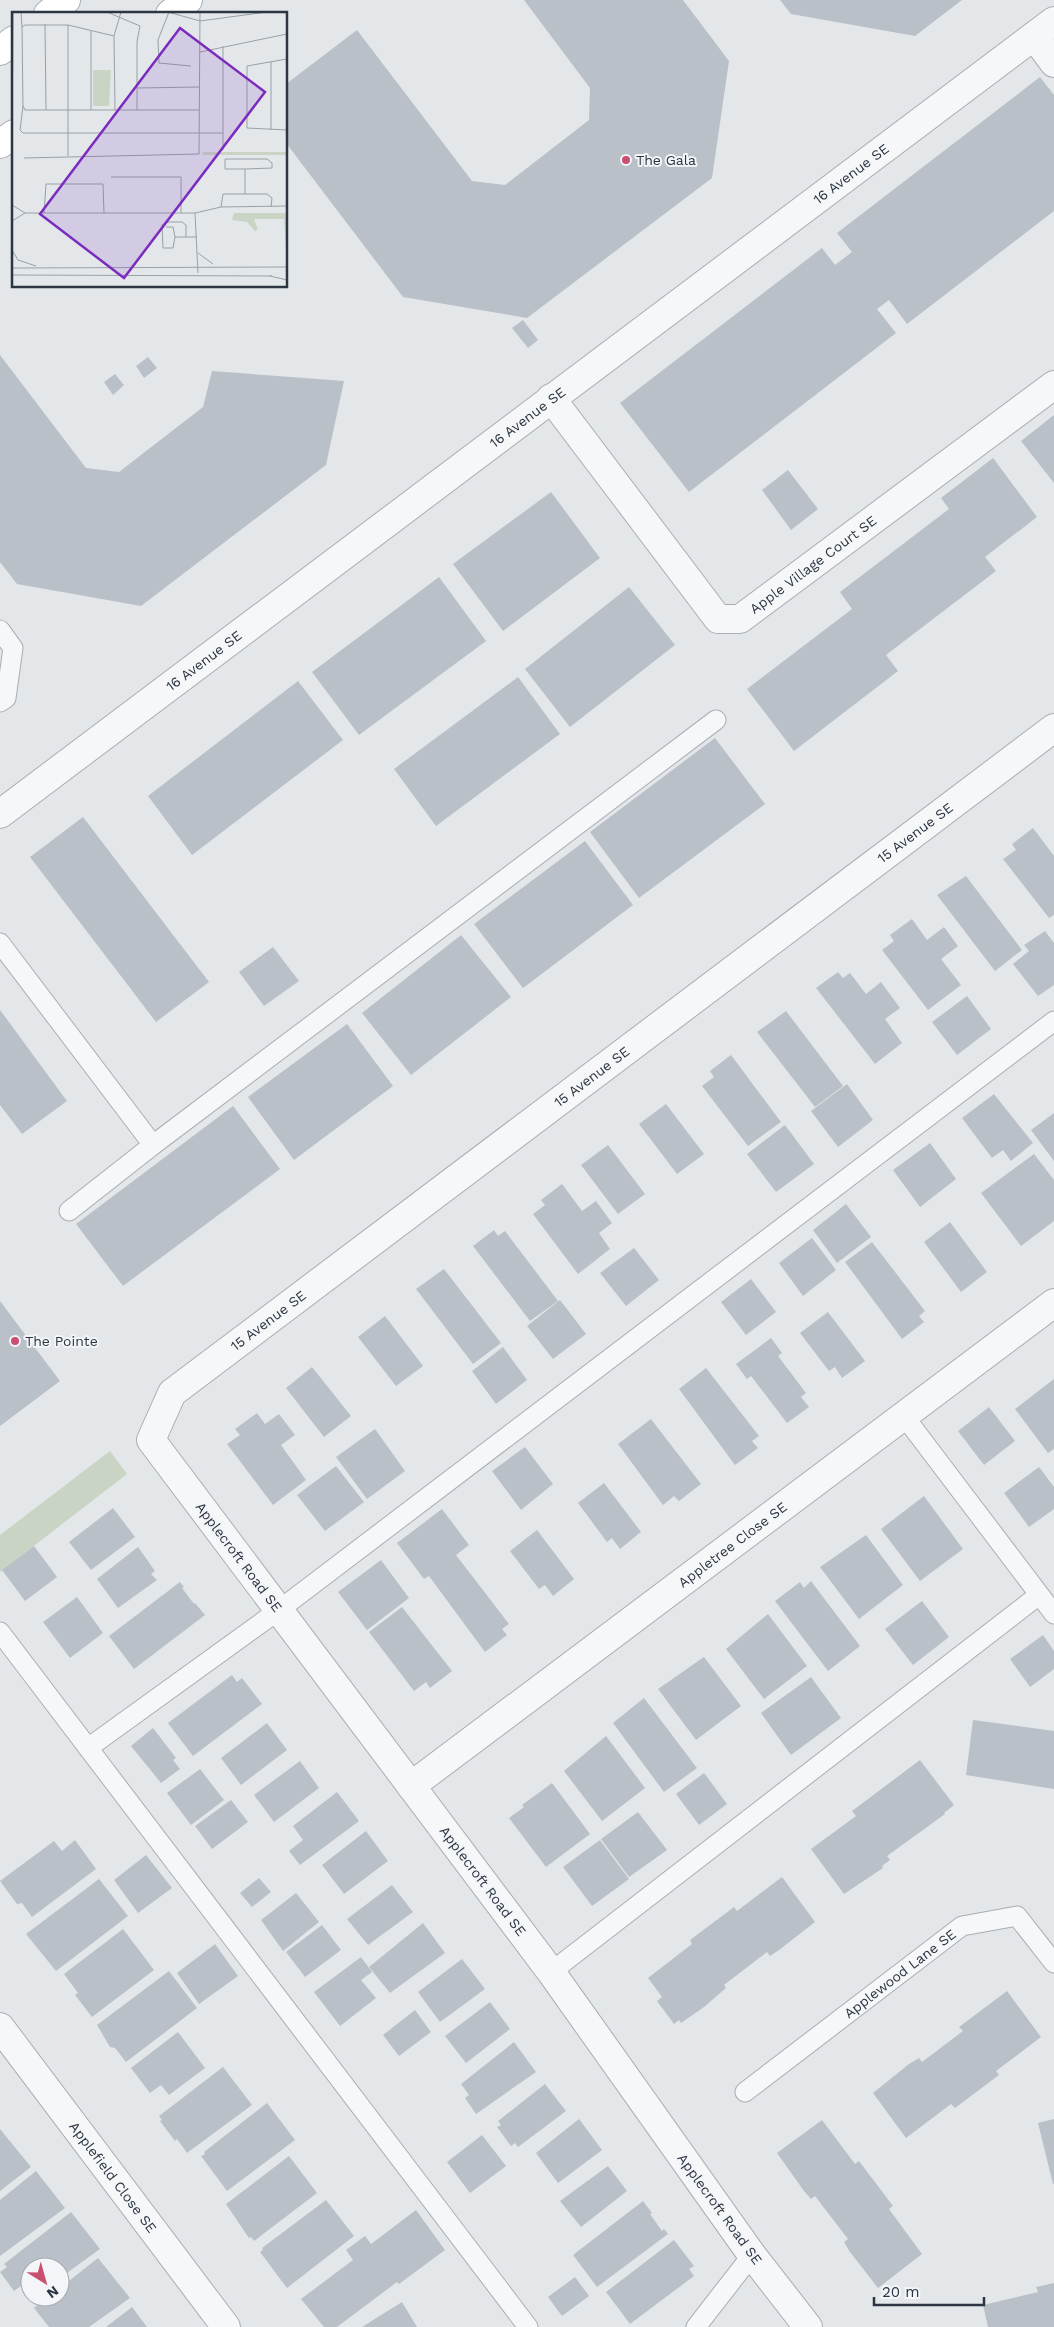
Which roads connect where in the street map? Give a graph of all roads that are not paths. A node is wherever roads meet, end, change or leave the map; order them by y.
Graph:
1 (66, 0) edge
2 (188, 0) edge
3 (51, 12) edge
4 (173, 12) edge
5 (1044, 29) edge
6 (12, 42) edge
7 (0, 51) edge
8 (1054, 62) edge
9 (12, 135) edge
10 (0, 144) edge
11 (1054, 384) edge
12 (551, 398) junction
13 (0, 630) edge
14 (2, 700) edge
15 (716, 720) dead end
16 (1054, 728) edge
17 (0, 814) edge
18 (0, 943) edge
19 (1054, 1021) edge
20 (153, 1145) junction
21 (69, 1211) dead end
22 (1054, 1303) edge
23 (904, 1416) junction
24 (151, 1440) joint
25 (1039, 1595) junction
26 (279, 1610) junction
27 (1054, 1614) edge
28 (0, 1632) edge
29 (88, 1748) junction
30 (412, 1786) junction
31 (1054, 1963) edge
32 (551, 1972) junction
33 (0, 2027) edge
34 (745, 2092) dead end
35 (752, 2255) junction
36 (226, 2327) edge
37 (528, 2327) edge
38 (696, 2327) edge
39 (808, 2327) edge

1 - 3 main road
2 - 4 main road
5 - 8 street
5 - 12 street, 16 Avenue SE
6 - 7 main road
9 - 10 main road
11 - 12 street, Apple Village Court SE
12 - 17 street, 16 Avenue SE
13 - 14 lane
15 - 20 lane
16 - 24 street, 15 Avenue SE
18 - 20 lane
19 - 26 lane
20 - 21 lane
22 - 23 street, Appletree Close SE
23 - 25 lane
23 - 30 street, Appletree Close SE
24 - 26 street, Applecroft Road SE
25 - 27 lane
25 - 32 lane
26 - 29 lane
26 - 30 street, Applecroft Road SE
28 - 29 lane
29 - 37 lane
30 - 32 street, Applecroft Road SE
31 - 34 lane, Applewood Lane SE
32 - 35 street, Applecroft Road SE
33 - 36 street, Applefield Close SE
35 - 38 lane
35 - 39 street, Applecroft Road SE

